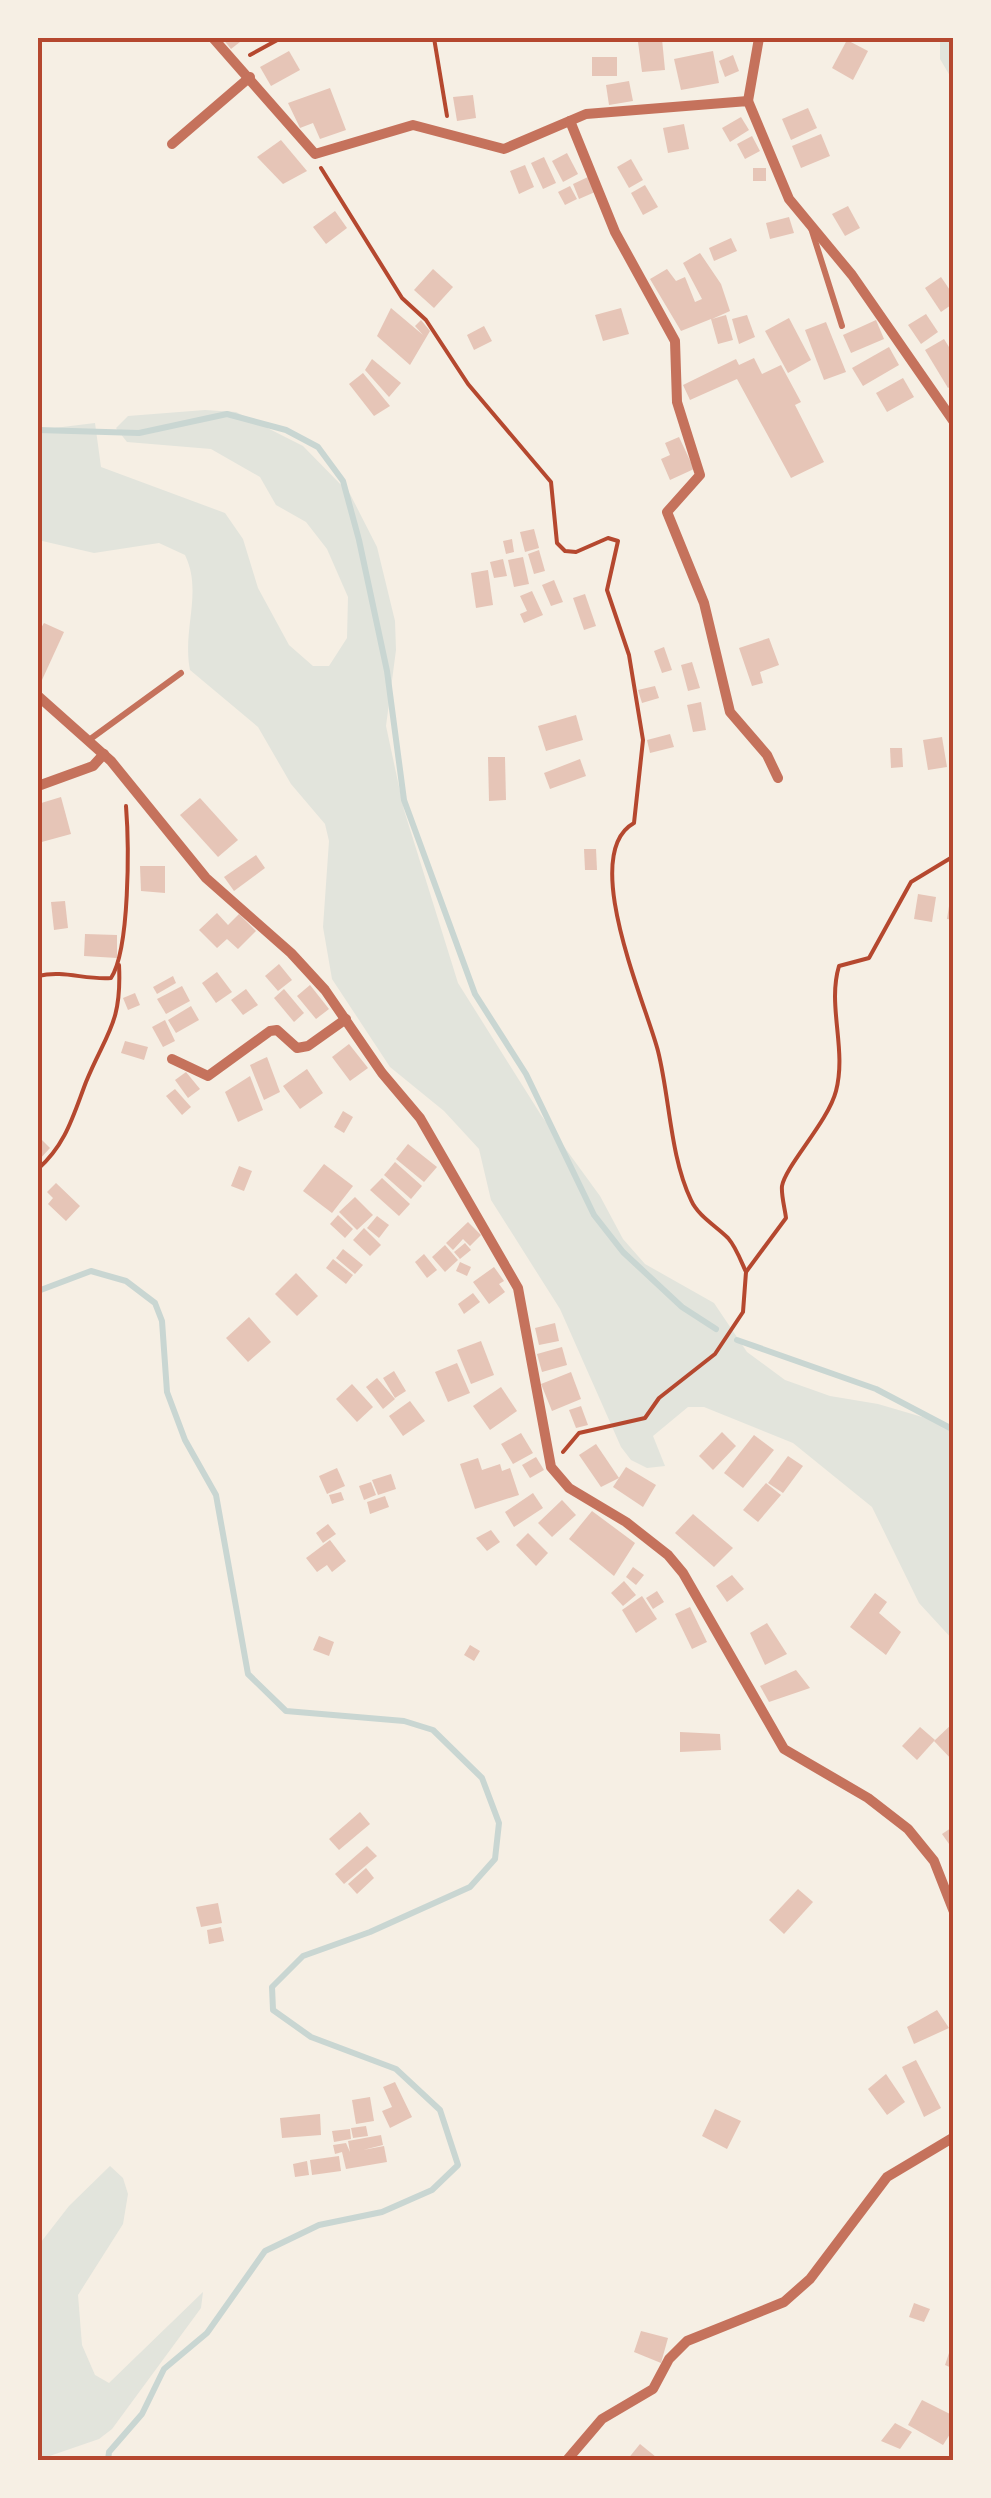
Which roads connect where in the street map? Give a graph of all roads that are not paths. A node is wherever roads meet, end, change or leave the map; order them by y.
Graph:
1 (213, 38) edge
2 (759, 38) edge
3 (250, 78) junction
4 (748, 100) junction
5 (570, 121) junction
6 (172, 144) dead end
7 (811, 227) junction
8 (842, 326) dead end
9 (954, 422) edge
10 (181, 673) dead end
11 (38, 696) edge
12 (89, 740) junction
13 (104, 754) junction
14 (778, 778) dead end
15 (38, 786) edge
16 (346, 1019) junction
17 (172, 1058) dead end
18 (951, 1899) edge
19 (954, 1912) edge
20 (954, 2137) edge
21 (567, 2460) edge

1 - 3 street
2 - 4 street
3 - 5 street
3 - 6 street
4 - 5 street
4 - 7 street
5 - 14 street
7 - 8 lane
7 - 9 street
10 - 12 lane
11 - 12 street
12 - 13 street
13 - 15 street
13 - 16 street
16 - 17 street
16 - 18 street
18 - 19 street
20 - 21 street

